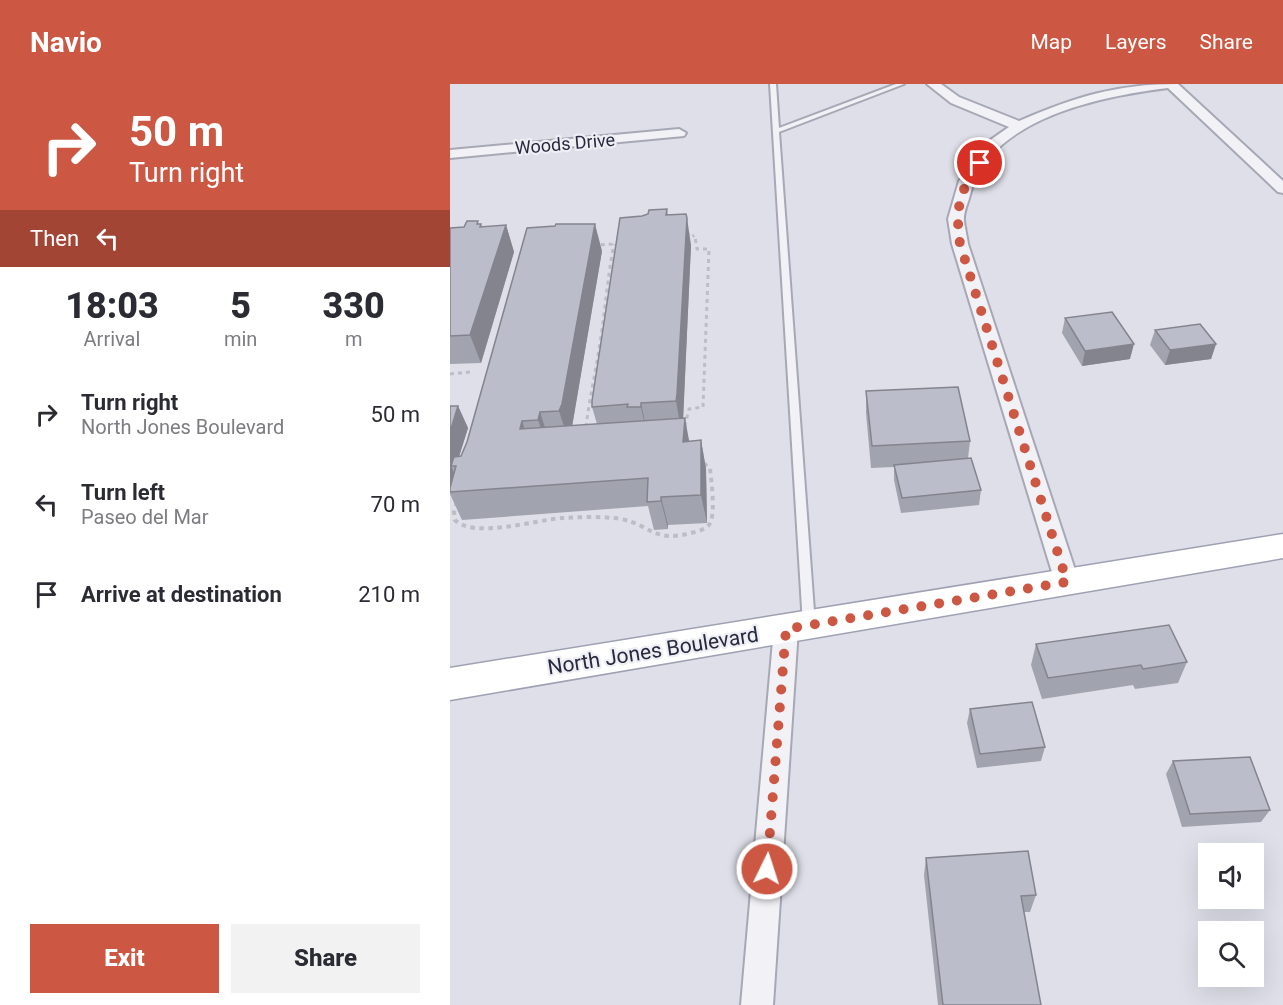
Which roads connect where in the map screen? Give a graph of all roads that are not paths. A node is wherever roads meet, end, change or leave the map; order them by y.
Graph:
1 (773, 84) edge
2 (901, 84) edge
3 (933, 84) edge
4 (1171, 84) edge
5 (1019, 126) junction
6 (776, 131) junction
7 (679, 133) dead end
8 (450, 154) edge
9 (1283, 189) edge
10 (1283, 546) edge
11 (1067, 582) junction
12 (797, 627) junction
13 (450, 684) edge
14 (757, 1005) edge

1 - 6 lane
2 - 6 lane
3 - 5 street
4 - 5 street
4 - 9 street
5 - 11 street
6 - 12 lane
7 - 8 street, Woods Drive
10 - 11 main road, North Jones Boulevard
11 - 12 main road, North Jones Boulevard
12 - 13 main road, North Jones Boulevard
12 - 14 street

